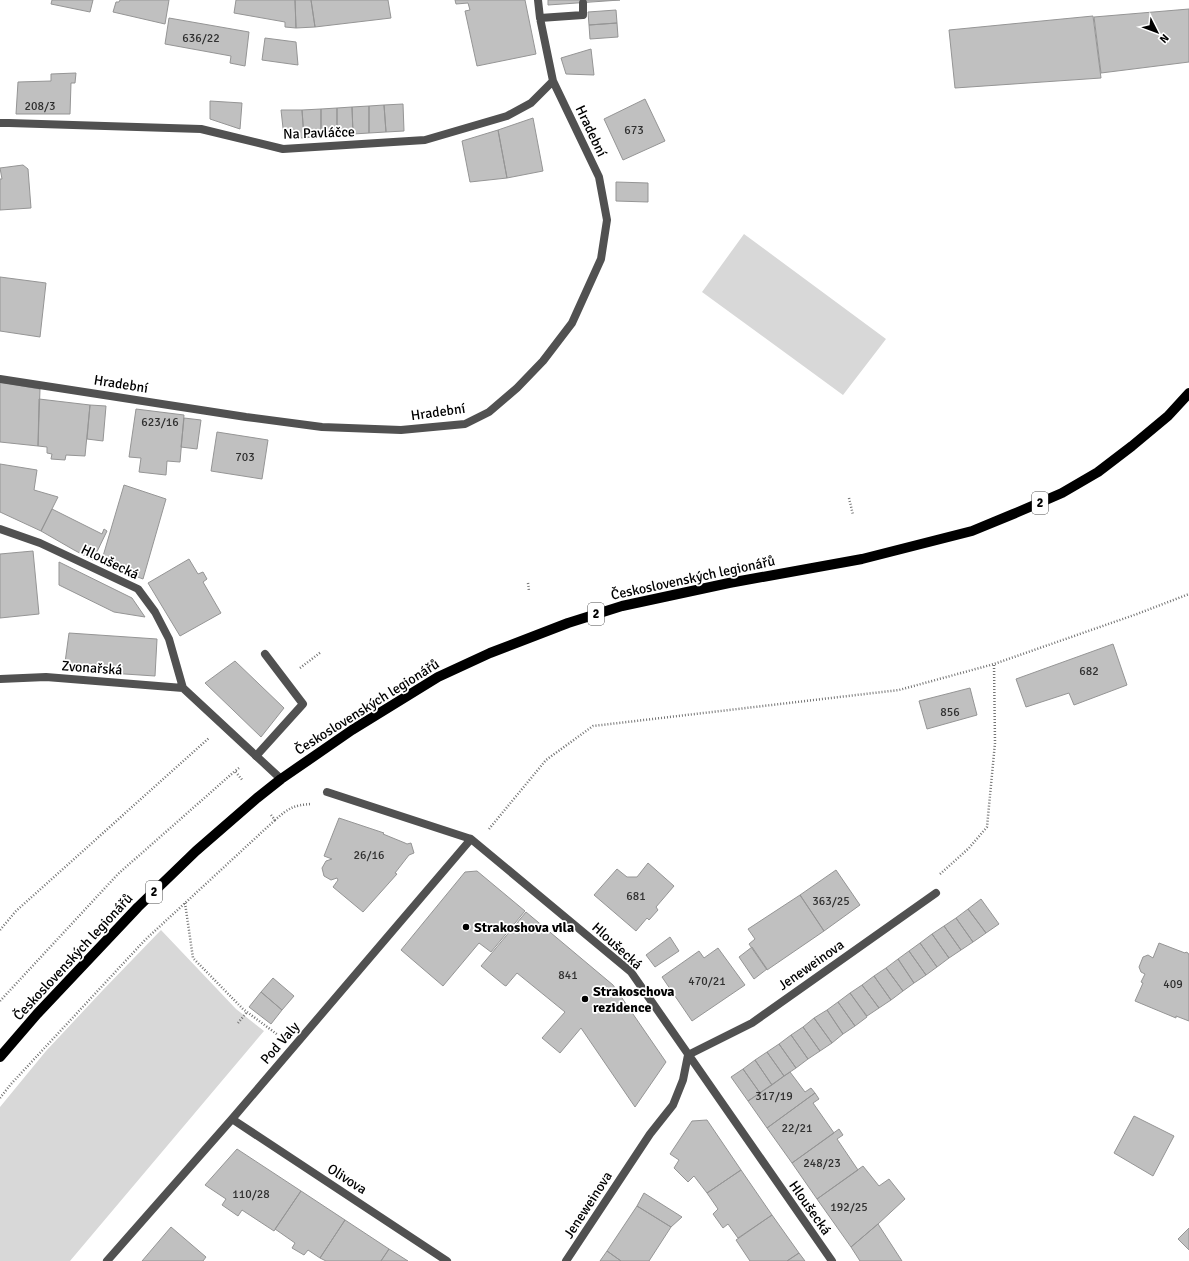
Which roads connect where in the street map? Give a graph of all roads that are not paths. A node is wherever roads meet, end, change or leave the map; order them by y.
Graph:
1 (538, 0) edge
2 (583, 3) dead end
3 (540, 18) junction
4 (553, 81) junction
5 (0, 123) edge
6 (0, 379) edge
7 (1189, 393) edge
8 (0, 529) edge
9 (265, 654) dead end
10 (0, 679) edge
11 (183, 688) junction
12 (256, 756) junction
13 (281, 779) junction
14 (327, 792) dead end
15 (471, 839) junction
16 (936, 894) road end
17 (688, 1055) junction
18 (0, 1057) edge
19 (232, 1119) junction
20 (107, 1261) edge
21 (447, 1261) edge
22 (566, 1261) edge
23 (832, 1261) edge

1 - 3 street, Hradební
2 - 3 street
3 - 4 street, Hradební
4 - 5 street, Na Pavláčce
4 - 6 street, Hradební
7 - 13 main road, Československých legionářů / 2
8 - 11 street, Hloušecká
9 - 12 street, Československých legionářů
10 - 11 street, Zvonařská
11 - 12 street
12 - 13 street
13 - 18 main road, Československých legionářů / 2
14 - 15 street, Hloušecká
15 - 17 street, Hloušecká
15 - 19 street, Pod Valy
16 - 17 street, Jeneweinova
17 - 22 street, Jeneweinova
17 - 23 street, Hloušecká
19 - 20 street, Pod Valy
19 - 21 street, Olivova

